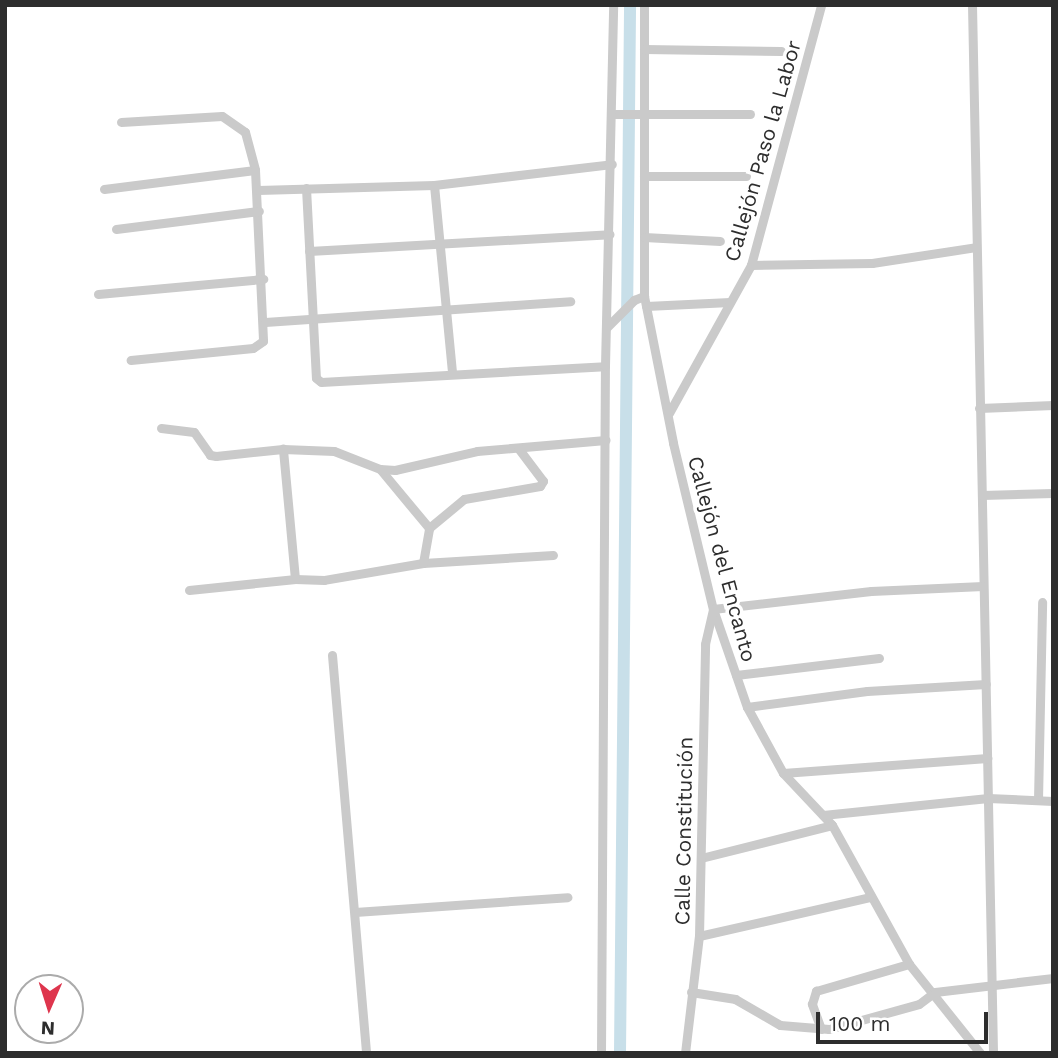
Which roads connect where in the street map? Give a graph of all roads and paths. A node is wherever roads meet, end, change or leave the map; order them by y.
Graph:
1 (613, 5) edge
2 (644, 5) edge
3 (821, 5) edge
4 (972, 5) edge
5 (644, 49) junction
6 (782, 51) dead end
7 (617, 113) junction
8 (641, 113) junction
9 (750, 114) dead end
10 (121, 122) dead end
11 (612, 164) junction
12 (255, 170) junction
13 (644, 176) junction
14 (746, 176) dead end
15 (434, 185) junction
16 (306, 188) junction
17 (104, 189) dead end
18 (258, 190) junction
19 (259, 211) junction
20 (116, 229) dead end
21 (610, 234) junction
22 (644, 237) junction
23 (720, 241) dead end
24 (441, 246) junction
25 (976, 247) junction
26 (309, 251) junction
27 (751, 265) junction
28 (263, 279) junction
29 (98, 294) dead end
30 (570, 301) dead end
31 (645, 301) junction
32 (730, 302) junction
33 (448, 308) junction
34 (314, 319) junction
35 (265, 322) junction
36 (606, 328) junction
37 (131, 360) dead end
38 (605, 366) junction
39 (452, 373) junction
40 (1053, 405) edge
41 (979, 408) junction
42 (669, 413) junction
43 (161, 428) dead end
44 (607, 440) junction
45 (518, 448) junction
46 (283, 449) junction
47 (380, 469) junction
48 (1053, 493) edge
49 (982, 495) junction
50 (429, 528) junction
51 (553, 555) dead end
52 (424, 563) junction
53 (295, 579) junction
54 (984, 586) junction
55 (189, 590) dead end
56 (1042, 602) dead end
57 (713, 609) junction
58 (332, 655) dead end
59 (879, 658) dead end
60 (736, 676) junction
61 (986, 684) junction
62 (747, 707) junction
63 (987, 758) junction
64 (783, 773) junction
65 (988, 798) junction
66 (1038, 800) junction
67 (1053, 801) edge
68 (823, 815) junction
69 (832, 825) junction
70 (701, 859) junction
71 (568, 897) dead end
72 (870, 897) junction
73 (355, 912) junction
74 (699, 936) junction
75 (909, 964) junction
76 (1053, 978) edge
77 (991, 985) junction
78 (691, 992) junction
79 (935, 992) junction
80 (821, 1029) junction
81 (366, 1053) edge
82 (601, 1053) edge
83 (685, 1053) edge
84 (980, 1053) edge
85 (993, 1053) edge

1 - 7 street
2 - 5 street, Callejón del Encanto
3 - 27 street, Callejón Paso la Labor
4 - 25 street
5 - 6 street
5 - 8 street, Callejón del Encanto
7 - 8 street
7 - 11 street
8 - 9 street
8 - 13 street, Callejón del Encanto
10 - 12 street
11 - 15 street
11 - 21 street
12 - 17 street
12 - 18 street
13 - 14 street
13 - 22 street, Callejón del Encanto
15 - 16 street
15 - 24 street
16 - 18 street
16 - 26 street
18 - 19 street
19 - 20 street
19 - 28 street
21 - 24 street
21 - 36 street
22 - 23 street
22 - 31 street, Callejón del Encanto
24 - 26 street
24 - 33 street
25 - 27 street
25 - 41 street
26 - 34 street
27 - 32 street, Callejón Paso la Labor
28 - 29 street
28 - 35 street
30 - 33 street
31 - 32 street
31 - 36 street
31 - 42 street, Callejón del Encanto
32 - 42 street, Callejón Paso la Labor
33 - 34 street
33 - 39 street
34 - 35 street
34 - 39 street
35 - 37 street
36 - 38 street
38 - 39 street
38 - 44 street
40 - 41 street
41 - 49 street
42 - 57 street, Callejón del Encanto
43 - 46 street
44 - 45 street
44 - 82 street
45 - 47 street
45 - 50 street
46 - 47 street
46 - 53 street
47 - 50 street
48 - 49 street
49 - 54 street
50 - 52 street
51 - 52 street
52 - 53 street
53 - 55 street
54 - 57 street
54 - 61 street
56 - 66 street
57 - 60 street, Callejón del Encanto
57 - 70 street, Calle Constitución
58 - 73 street
59 - 60 street
60 - 62 street, Callejón del Encanto
61 - 62 street
61 - 63 street
62 - 64 street, Callejón del Encanto
63 - 64 street
63 - 65 street
64 - 68 street, Callejón del Encanto
65 - 66 street
65 - 68 street
65 - 77 street
66 - 67 street
68 - 69 street, Callejón del Encanto
69 - 70 street
69 - 72 street, Callejón del Encanto
70 - 74 street, Calle Constitución
71 - 73 street
72 - 74 street
72 - 75 street, Callejón del Encanto
73 - 81 street
74 - 78 street, Calle Constitución
75 - 79 street, Callejón del Encanto
75 - 80 street
76 - 77 street
77 - 79 street
77 - 85 street
78 - 80 street
78 - 83 street, Calle Constitución
79 - 80 street
79 - 84 street, Callejón del Encanto

